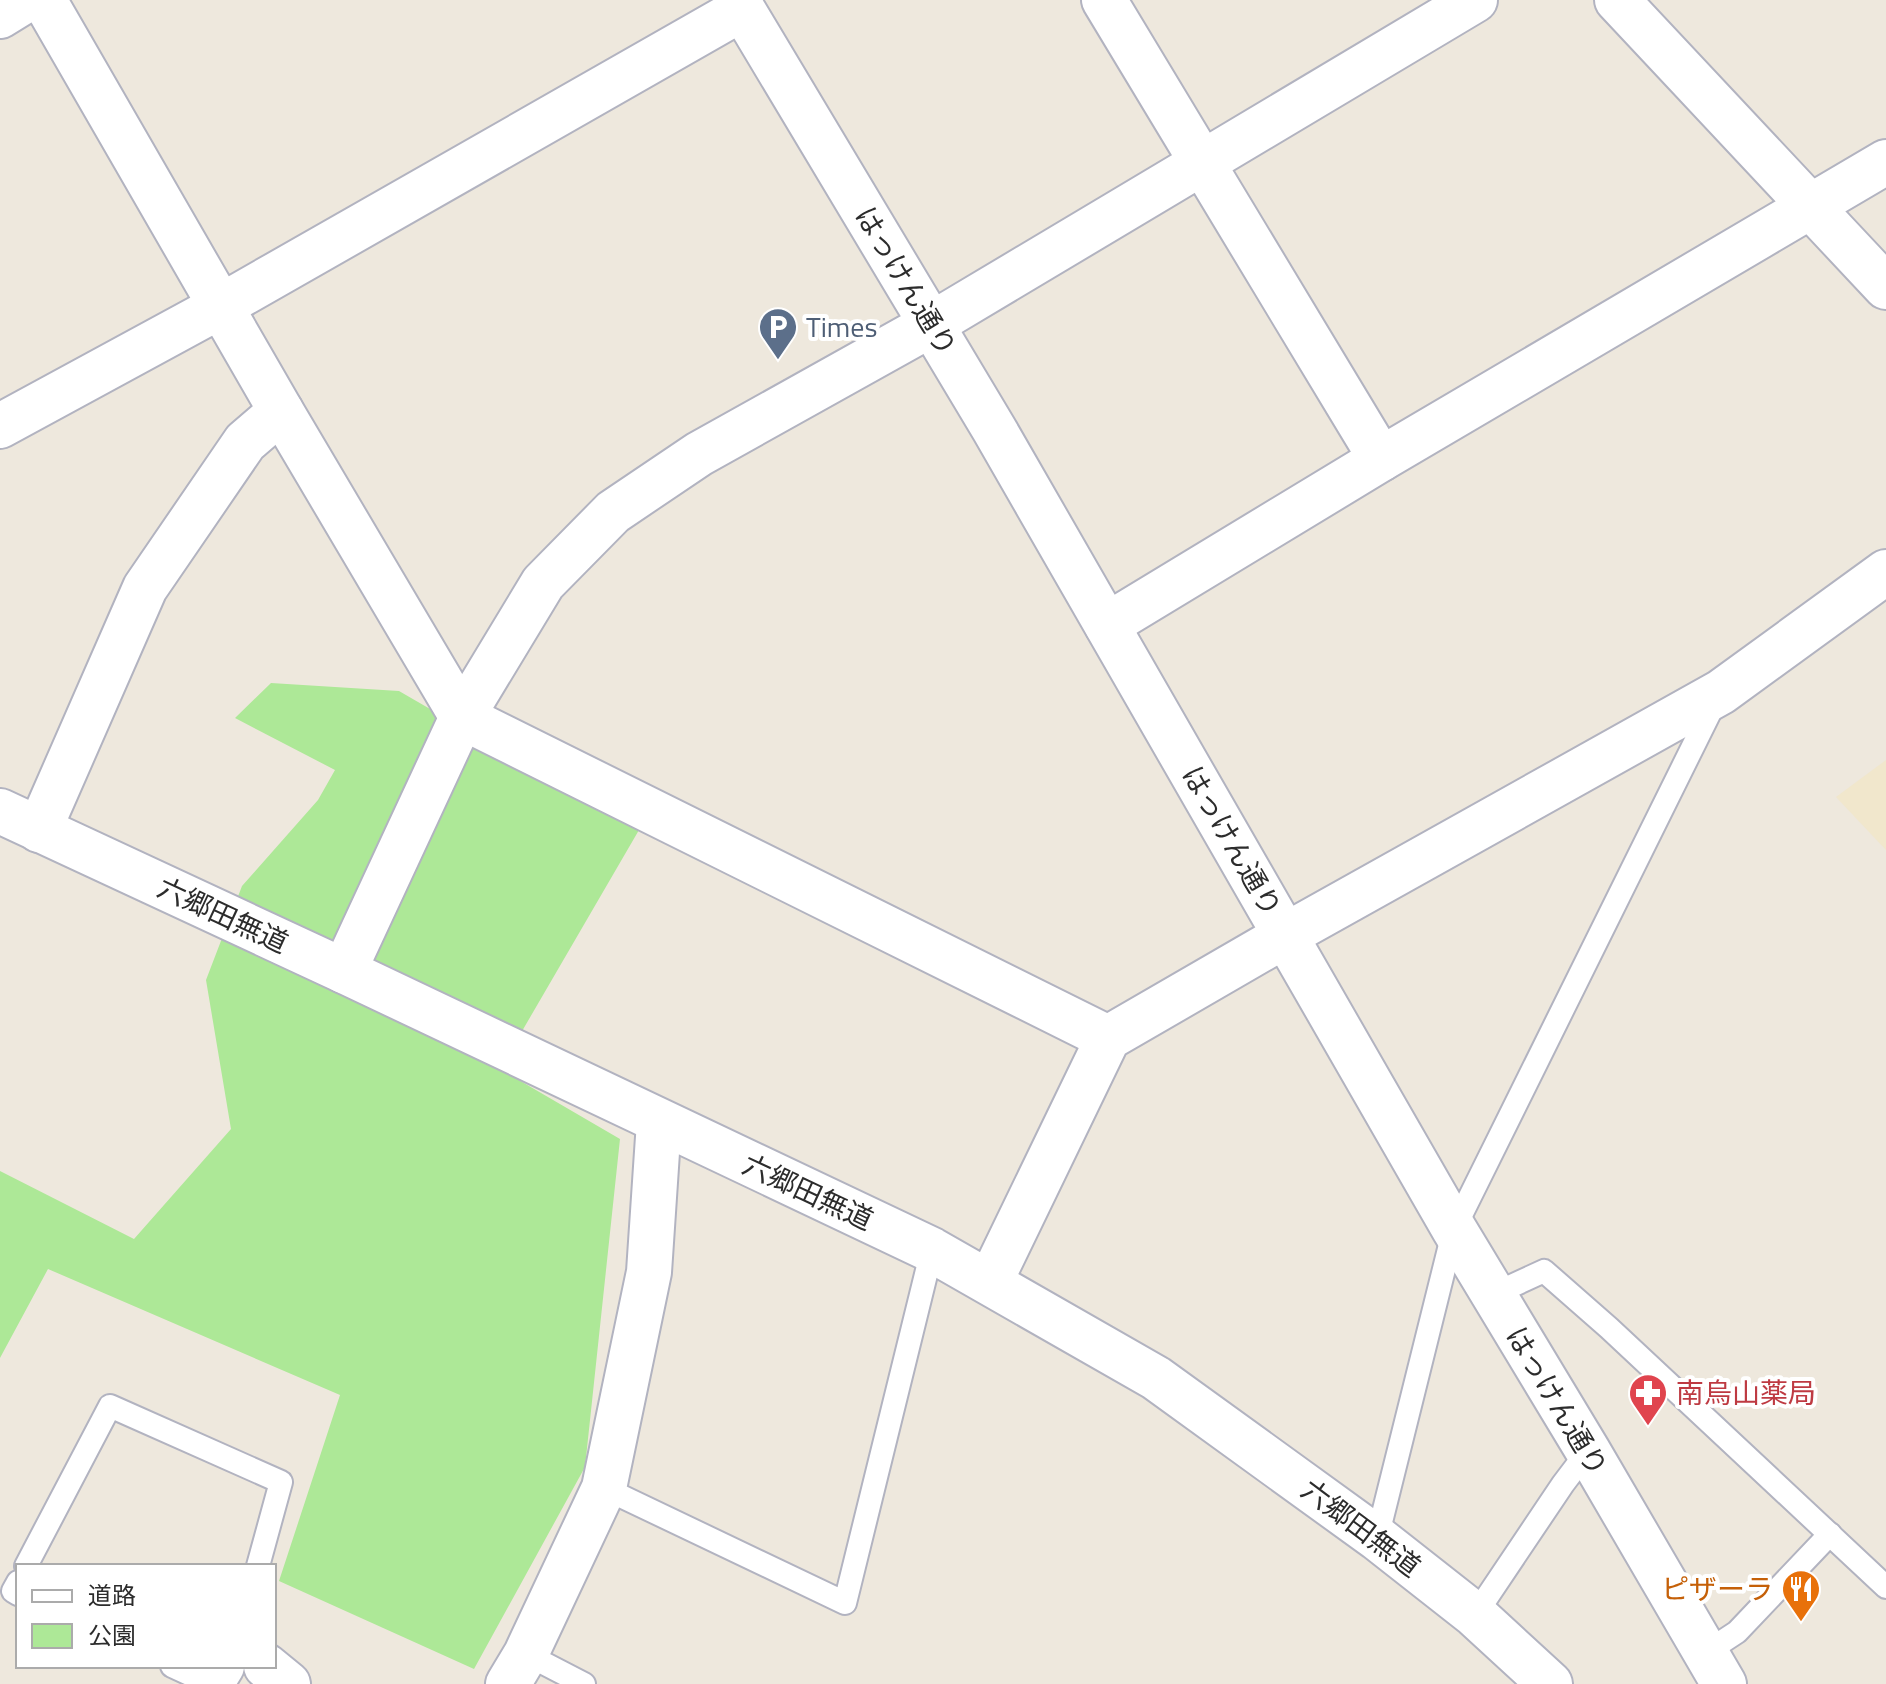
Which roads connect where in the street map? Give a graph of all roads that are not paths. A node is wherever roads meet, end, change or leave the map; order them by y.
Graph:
1 (26, 0) edge
2 (44, 0) edge
3 (1104, 0) edge
4 (1475, 0) edge
5 (1617, 0) edge
6 (739, 4) edge
7 (0, 16) edge
8 (1203, 162) junction
9 (1886, 162) edge
10 (1811, 208) junction
11 (1886, 287) edge
12 (221, 306) junction
13 (932, 324) junction
14 (281, 411) junction
15 (0, 426) edge
16 (1381, 459) junction
17 (1886, 572) edge
18 (1107, 625) junction
19 (1721, 692) junction
20 (462, 717) junction
21 (0, 811) edge
22 (39, 830) junction
23 (1286, 935) junction
24 (344, 971) junction
25 (1108, 1038) junction
26 (659, 1122) junction
27 (1454, 1229) junction
28 (932, 1250) junction
29 (990, 1282) junction
30 (1492, 1295) junction
31 (1588, 1451) junction
32 (604, 1488) junction
33 (1830, 1534) junction
34 (1377, 1538) junction
35 (27, 1564) edge
36 (259, 1564) edge
37 (1886, 1587) edge
38 (1475, 1615) junction
39 (176, 1668) edge
40 (268, 1668) edge
41 (517, 1669) edge
42 (1714, 1669) edge
43 (211, 1684) edge
44 (288, 1684) edge
45 (584, 1684) edge
46 (1550, 1684) edge

1 - 7 street
2 - 12 street
3 - 8 street
4 - 8 street
5 - 10 street
6 - 12 street
6 - 13 street, はっけん通り
8 - 13 street
8 - 16 street
9 - 10 street
10 - 11 street
10 - 16 street
12 - 14 street
12 - 15 street
13 - 18 street, はっけん通り
13 - 20 street
14 - 20 street
14 - 22 street
16 - 18 street
17 - 19 street
18 - 23 street, はっけん通り
19 - 23 street
19 - 27 lane
20 - 24 street
20 - 25 street
21 - 22 street, 六郷田無道
22 - 24 street, 六郷田無道
23 - 25 street
23 - 27 street, はっけん通り
24 - 26 street, 六郷田無道
25 - 29 street
26 - 28 street, 六郷田無道
26 - 32 street
27 - 30 street, はっけん通り
27 - 34 lane
28 - 29 street, 六郷田無道
28 - 32 lane
29 - 34 street, 六郷田無道
30 - 31 street, はっけん通り
30 - 33 lane
31 - 38 lane
31 - 42 street, はっけん通り
32 - 41 street
33 - 37 lane
33 - 42 lane
34 - 38 street, 六郷田無道
35 - 36 lane
38 - 46 street, 六郷田無道
39 - 43 lane
40 - 44 street
41 - 45 lane

